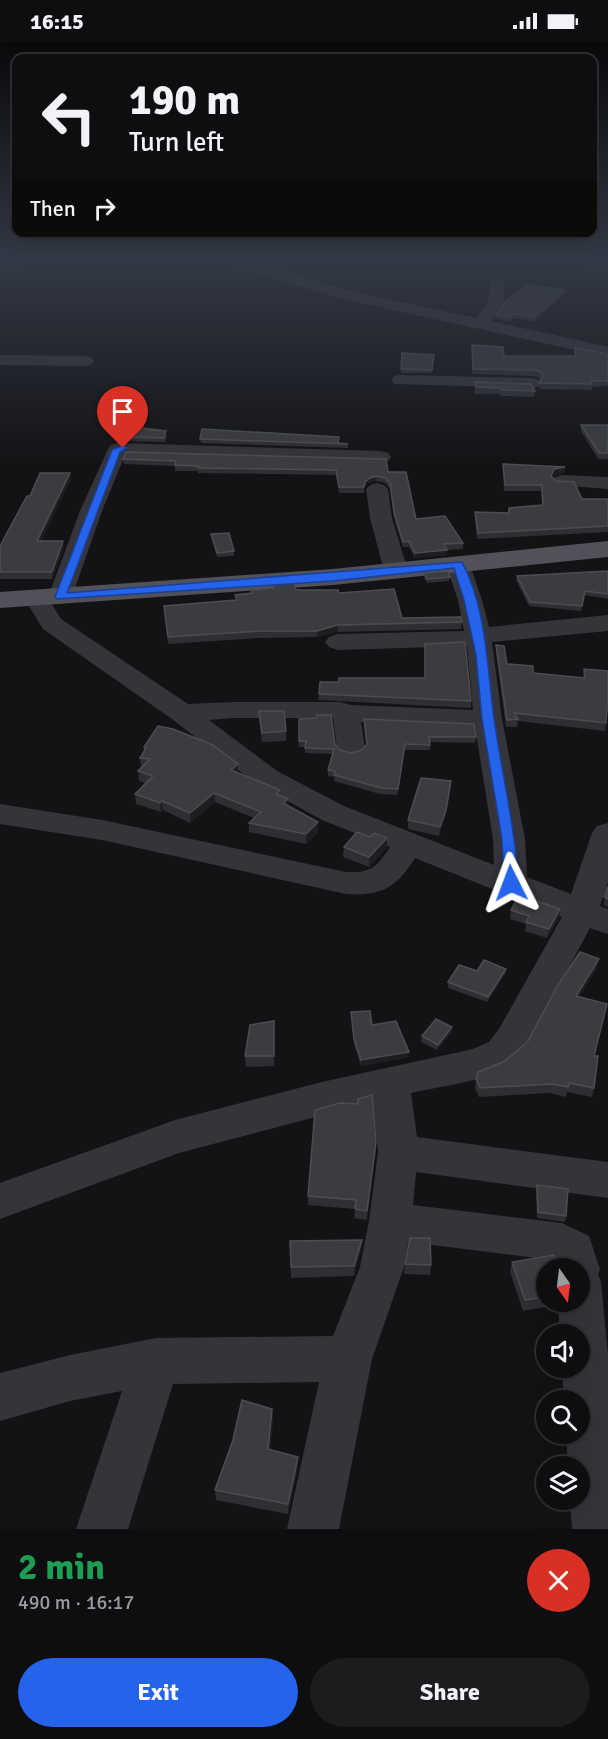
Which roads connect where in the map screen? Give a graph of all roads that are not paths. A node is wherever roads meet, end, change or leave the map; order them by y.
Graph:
1 (486, 325) edge
2 (520, 333) junction
3 (608, 352) edge
4 (0, 360) edge
5 (85, 361) dead end
6 (400, 380) dead end
7 (381, 457) edge
8 (562, 481) edge
9 (608, 483) edge
10 (377, 489) dead end
11 (608, 549) edge
12 (458, 565) junction
13 (396, 571) junction
14 (48, 597) junction
15 (0, 600) edge
16 (608, 623) edge
17 (478, 637) junction
18 (338, 642) dead end
19 (182, 712) junction
20 (346, 712) junction
21 (488, 719) junction
22 (351, 748) dead end
23 (0, 814) edge
24 (608, 833) edge
25 (408, 844) junction
26 (511, 883) junction
27 (595, 916) edge
28 (390, 1083) junction
29 (398, 1152) junction
30 (608, 1180) edge
31 (0, 1201) edge
32 (390, 1221) junction
33 (576, 1258) edge
34 (581, 1312) edge
35 (348, 1359) junction
36 (156, 1361) junction
37 (0, 1397) edge
38 (102, 1529) edge
39 (313, 1529) edge
40 (598, 1529) edge

1 - 2 street
2 - 3 street
2 - 6 street
4 - 5 street
7 - 14 street
8 - 9 street
10 - 13 street
11 - 12 main road
12 - 13 main road
12 - 17 street
13 - 14 main road
14 - 15 main road
14 - 19 street
16 - 17 street
17 - 18 street
17 - 21 street
19 - 20 street
19 - 25 street
20 - 21 street
20 - 22 street
21 - 26 street
23 - 25 street
24 - 27 street
25 - 26 street
26 - 27 street
27 - 28 street
28 - 29 street
28 - 31 street
29 - 30 street
29 - 32 street
32 - 33 street
32 - 35 street
34 - 40 street
35 - 36 street
35 - 39 street
36 - 37 street
36 - 38 street

